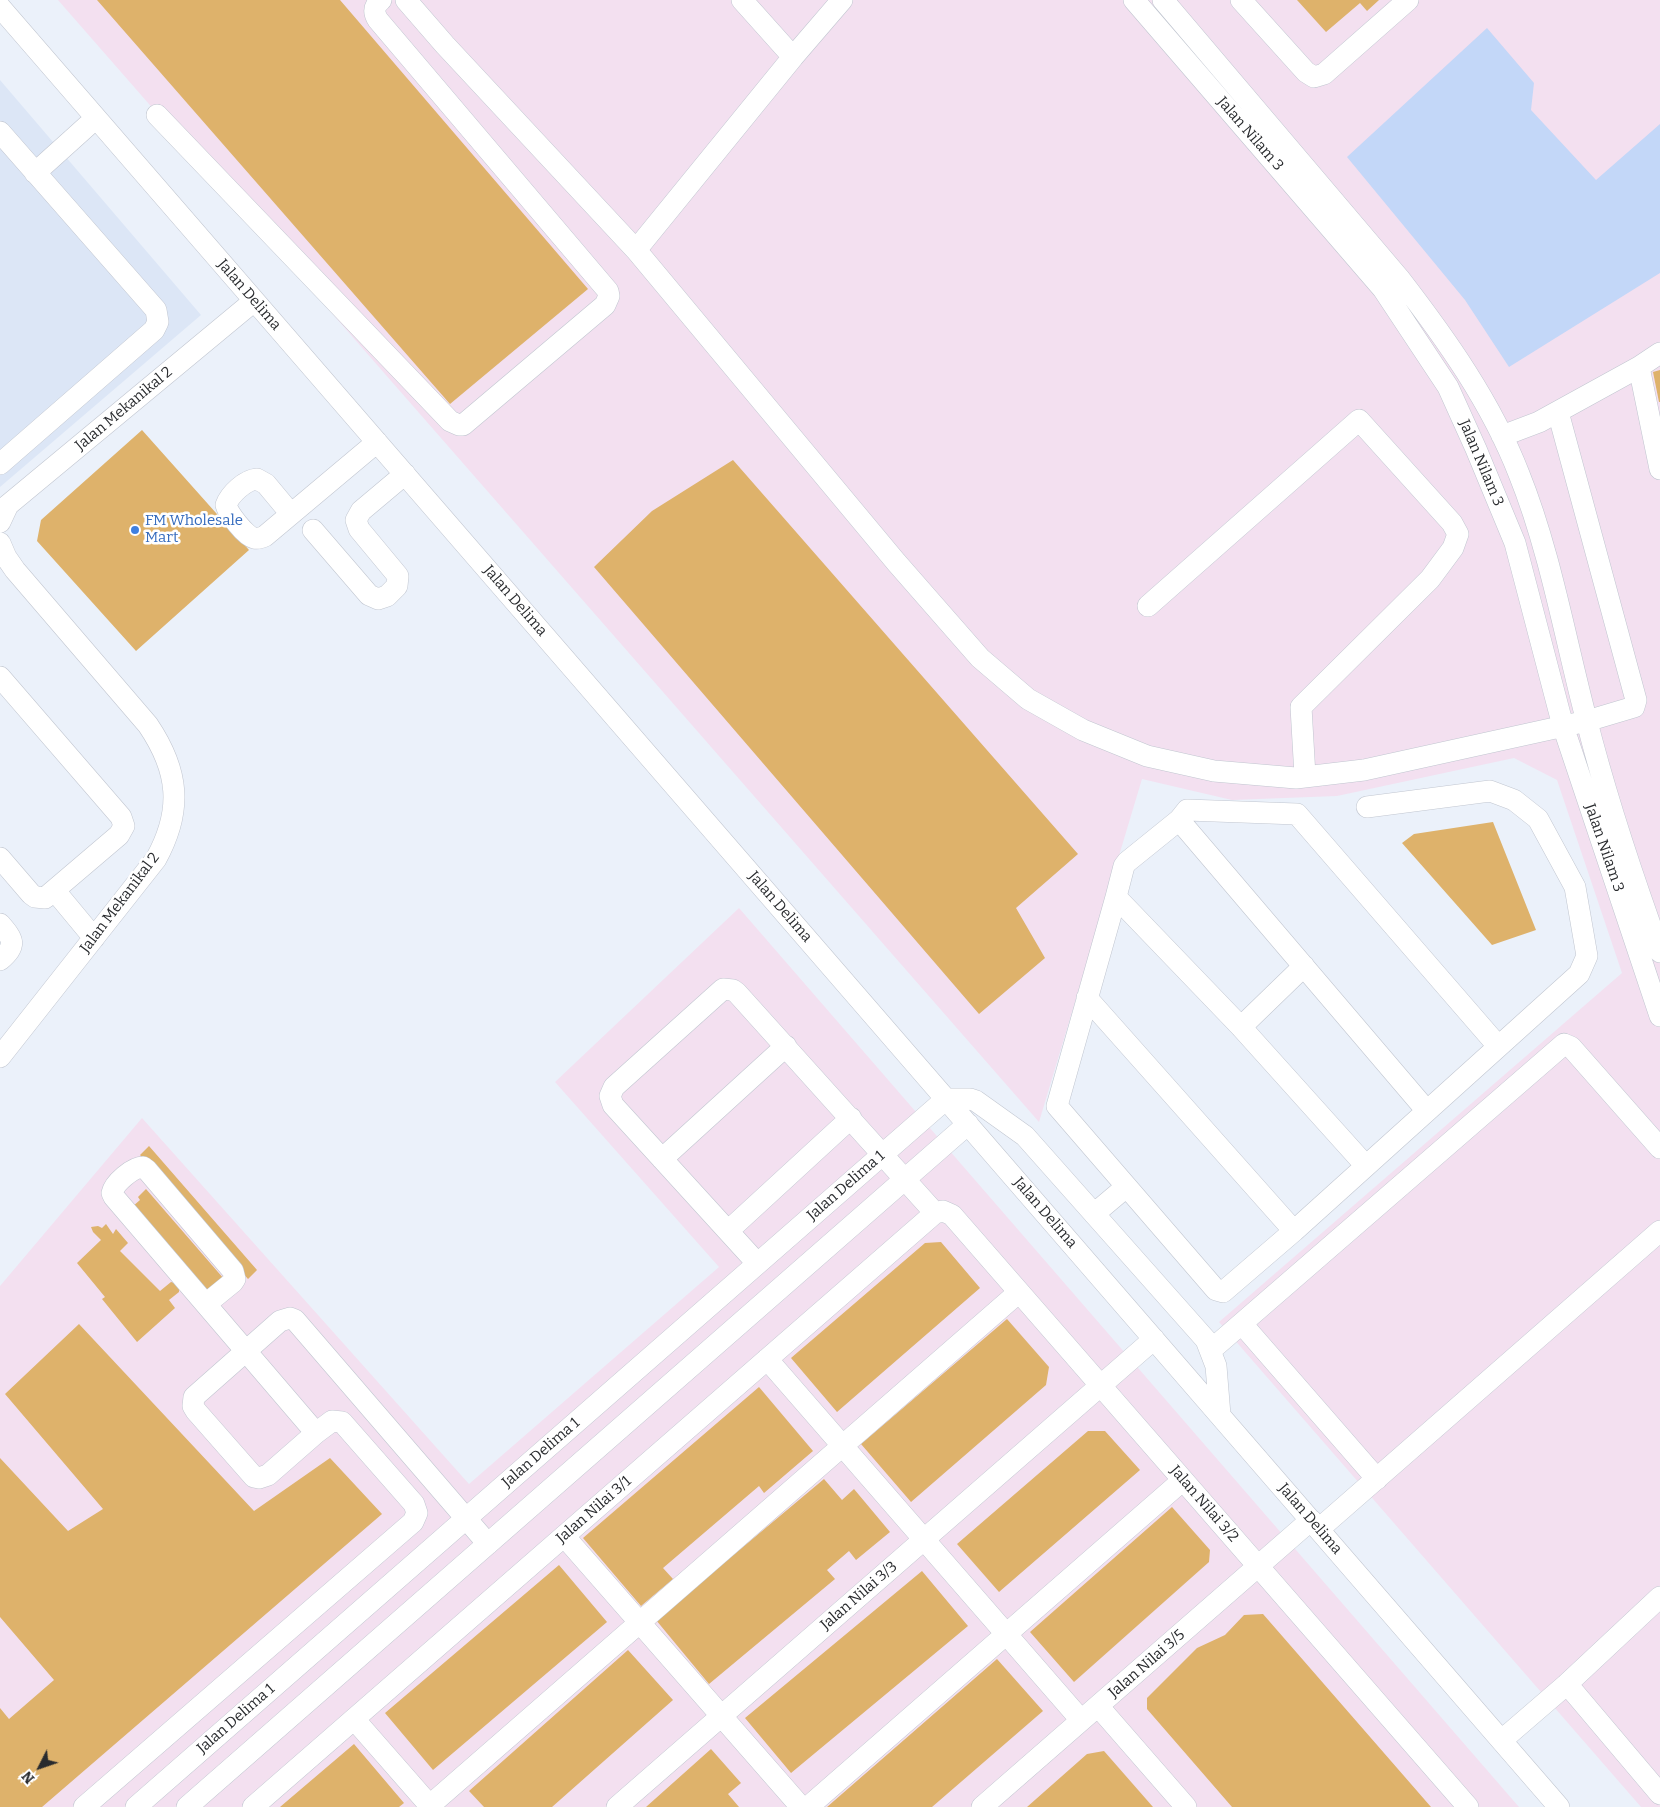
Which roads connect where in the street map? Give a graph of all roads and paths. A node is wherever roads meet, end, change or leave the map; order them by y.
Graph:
1 (381, 0) edge
2 (406, 0) edge
3 (742, 0) edge
4 (842, 0) edge
5 (1134, 0) edge
6 (1163, 0) edge
7 (1241, 0) edge
8 (1408, 0) edge
9 (0, 7) edge
10 (793, 57) junction
11 (158, 115) dead end
12 (96, 118) junction
13 (0, 132) edge
14 (35, 173) junction
15 (636, 250) junction
16 (254, 301) junction
17 (1660, 353) edge
18 (1640, 367) junction
19 (1558, 412) junction
20 (1502, 436) junction
21 (377, 442) junction
22 (0, 464) edge
23 (1660, 469) edge
24 (405, 474) junction
25 (291, 514) dead end
26 (0, 522) edge
27 (313, 530) dead end
28 (0, 543) edge
29 (1148, 606) dead end
30 (0, 677) edge
31 (1586, 720) junction
32 (1563, 726) junction
33 (1305, 776) junction
34 (1367, 807) dead end
35 (1179, 820) junction
36 (0, 858) edge
37 (55, 891) junction
38 (1116, 896) junction
39 (0, 924) edge
40 (94, 938) junction
41 (1660, 952) edge
42 (0, 960) edge
43 (1304, 966) junction
44 (1087, 998) junction
45 (1660, 1016) edge
46 (1241, 1027) junction
47 (786, 1046) junction
48 (1498, 1046) junction
49 (0, 1057) edge
50 (946, 1099) junction
51 (1427, 1112) junction
52 (851, 1118) junction
53 (968, 1124) junction
54 (1660, 1148) edge
55 (883, 1153) junction
56 (662, 1159) junction
57 (1366, 1166) junction
58 (906, 1178) junction
59 (1126, 1187) junction
60 (935, 1213) junction
61 (1094, 1214) junction
62 (728, 1231) junction
63 (1294, 1231) junction
64 (1660, 1231) edge
65 (757, 1263) junction
66 (1019, 1292) junction
67 (206, 1304) junction
68 (1242, 1324) junction
69 (1154, 1339) junction
70 (1211, 1350) junction
71 (246, 1351) junction
72 (766, 1359) junction
73 (1101, 1385) junction
74 (1220, 1415) junction
75 (316, 1433) junction
76 (842, 1446) junction
77 (1377, 1479) junction
78 (1183, 1480) junction
79 (466, 1518) junction
80 (1315, 1525) junction
81 (564, 1536) junction
82 (924, 1540) junction
83 (488, 1544) junction
84 (1259, 1566) junction
85 (1660, 1597) edge
86 (640, 1622) junction
87 (1006, 1634) junction
88 (1567, 1684) junction
89 (1098, 1706) junction
90 (722, 1716) junction
91 (354, 1719) junction
92 (1081, 1720) junction
93 (1502, 1740) junction
94 (1660, 1794) edge
95 (1178, 1804) edge
96 (84, 1807) edge
97 (136, 1807) edge
98 (187, 1807) edge
99 (253, 1807) edge
100 (430, 1807) edge
101 (617, 1807) edge
102 (801, 1807) edge
103 (808, 1807) edge
104 (982, 1807) edge
105 (1468, 1807) edge
106 (1560, 1807) edge

1 - 11 street
2 - 15 street
3 - 10 street
4 - 10 street
5 - 32 street, Jalan Nilam 3
6 - 20 street, Jalan Nilam 3
7 - 8 street
9 - 12 street, Jalan Delima
10 - 15 street
12 - 14 street
12 - 16 street, Jalan Delima
13 - 14 street
14 - 22 street
15 - 33 street
16 - 21 street, Jalan Delima
16 - 26 street, Jalan Mekanikal 2
17 - 18 street
18 - 19 street
18 - 23 street
19 - 20 street
19 - 31 street
20 - 31 street, Jalan Nilam 3
21 - 24 street, Jalan Delima
21 - 25 street
24 - 27 street
24 - 50 street, Jalan Delima
28 - 40 street, Jalan Mekanikal 2
29 - 33 street
30 - 37 street
31 - 32 street
31 - 41 street, Jalan Nilam 3
32 - 33 street
32 - 45 street, Jalan Nilam 3
34 - 48 street
35 - 38 street
35 - 43 street
35 - 48 street
36 - 37 street
37 - 40 street
38 - 44 street
38 - 46 street
39 - 42 street
40 - 49 street, Jalan Mekanikal 2
43 - 46 street
43 - 51 street
44 - 59 street
44 - 63 street
46 - 57 street
47 - 52 street
47 - 56 street
47 - 56 street
48 - 51 street
50 - 53 street, Jalan Delima
50 - 55 street, Jalan Delima 1
50 - 61 street
51 - 57 street
52 - 55 street
52 - 62 street
53 - 58 street
53 - 69 street, Jalan Delima
54 - 68 street
55 - 58 street
55 - 65 street, Jalan Delima 1
56 - 62 street
57 - 63 street
58 - 60 street
58 - 83 street
59 - 61 street
59 - 63 street
60 - 66 street, Jalan Nilai 3/2
60 - 72 street, Jalan Nilai 3/1
61 - 70 street
62 - 65 street
64 - 77 street, Jalan Nilai 3/5
65 - 79 street, Jalan Delima 1
66 - 73 street, Jalan Nilai 3/2
66 - 76 street
67 - 67 street
67 - 71 street
68 - 70 street
68 - 77 street
69 - 73 street, Jalan Nilai 3/3
69 - 74 street, Jalan Delima
70 - 74 street
71 - 75 street
71 - 75 street
71 - 79 street
72 - 76 street
72 - 81 street, Jalan Nilai 3/1
73 - 78 street, Jalan Nilai 3/2
73 - 82 street, Jalan Nilai 3/3
74 - 80 street, Jalan Delima
75 - 96 street
76 - 82 street
76 - 86 street
77 - 80 street, Jalan Nilai 3/5
78 - 84 street, Jalan Nilai 3/2
78 - 87 street
79 - 83 street
79 - 97 street, Jalan Delima 1
80 - 84 street, Jalan Nilai 3/5
80 - 93 street, Jalan Delima
81 - 86 street
81 - 91 street, Jalan Nilai 3/1
82 - 87 street
82 - 90 street, Jalan Nilai 3/3
83 - 98 street
84 - 89 street, Jalan Nilai 3/5
84 - 105 street, Jalan Nilai 3/2
85 - 88 street
86 - 90 street
86 - 100 street
87 - 92 street
87 - 103 street
88 - 93 street
88 - 94 street
89 - 92 street, Jalan Nilai 3/5
89 - 95 street
90 - 101 street, Jalan Nilai 3/3
90 - 102 street
91 - 99 street, Jalan Nilai 3/1
91 - 100 street
92 - 104 street, Jalan Nilai 3/5
93 - 106 street, Jalan Delima

